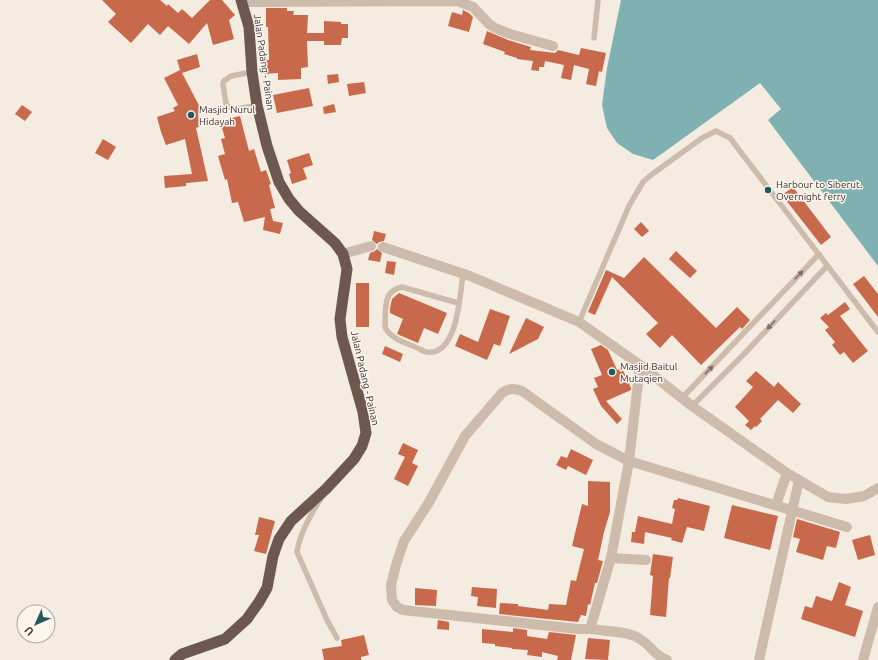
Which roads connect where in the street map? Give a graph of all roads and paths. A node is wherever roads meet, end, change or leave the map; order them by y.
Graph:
1 (598, 0) edge
2 (242, 1) edge
3 (458, 1) edge
4 (594, 38) dead end
5 (553, 46) dead end
6 (252, 72) junction
7 (257, 105) junction
8 (371, 246) dead end
9 (383, 247) dead end
10 (343, 254) junction
11 (819, 254) junction
12 (827, 266) junction
13 (462, 274) junction
14 (458, 303) junction
15 (576, 320) junction
16 (878, 332) edge
17 (640, 365) junction
18 (682, 398) junction
19 (692, 406) junction
20 (629, 461) junction
21 (787, 473) junction
22 (799, 480) junction
23 (878, 488) edge
24 (326, 489) junction
25 (776, 505) junction
26 (792, 511) junction
27 (847, 527) dead end
28 (611, 558) junction
29 (646, 560) dead end
30 (878, 607) edge
31 (590, 629) junction
32 (337, 638) dead end
33 (175, 660) edge
34 (667, 660) edge
35 (759, 660) edge
36 (863, 660) edge

1 - 4 lane
2 - 3 street
2 - 6 highway, Jalan Padang - Painan
3 - 5 street
6 - 7 highway, Jalan Padang - Painan
6 - 7 lane
7 - 10 highway, Jalan Padang - Painan
8 - 10 street
9 - 13 street
10 - 24 highway, Jalan Padang - Painan
11 - 12 lane
11 - 15 lane
18 -> 11 lane
12 - 16 lane
12 -> 19 lane
13 - 14 lane
13 - 15 street
14 - 14 lane
15 - 17 street
17 - 18 street
17 - 20 street
18 - 19 street
19 - 21 street
20 - 25 street
20 - 28 street
20 - 31 street
21 - 22 street
21 - 25 street
22 - 23 street
22 - 26 street
24 - 32 lane
24 - 33 highway, Jalan Padang - Painan
25 - 26 street
26 - 27 street
26 - 35 street
28 - 29 street
28 - 31 street
30 - 36 street
31 - 34 street

